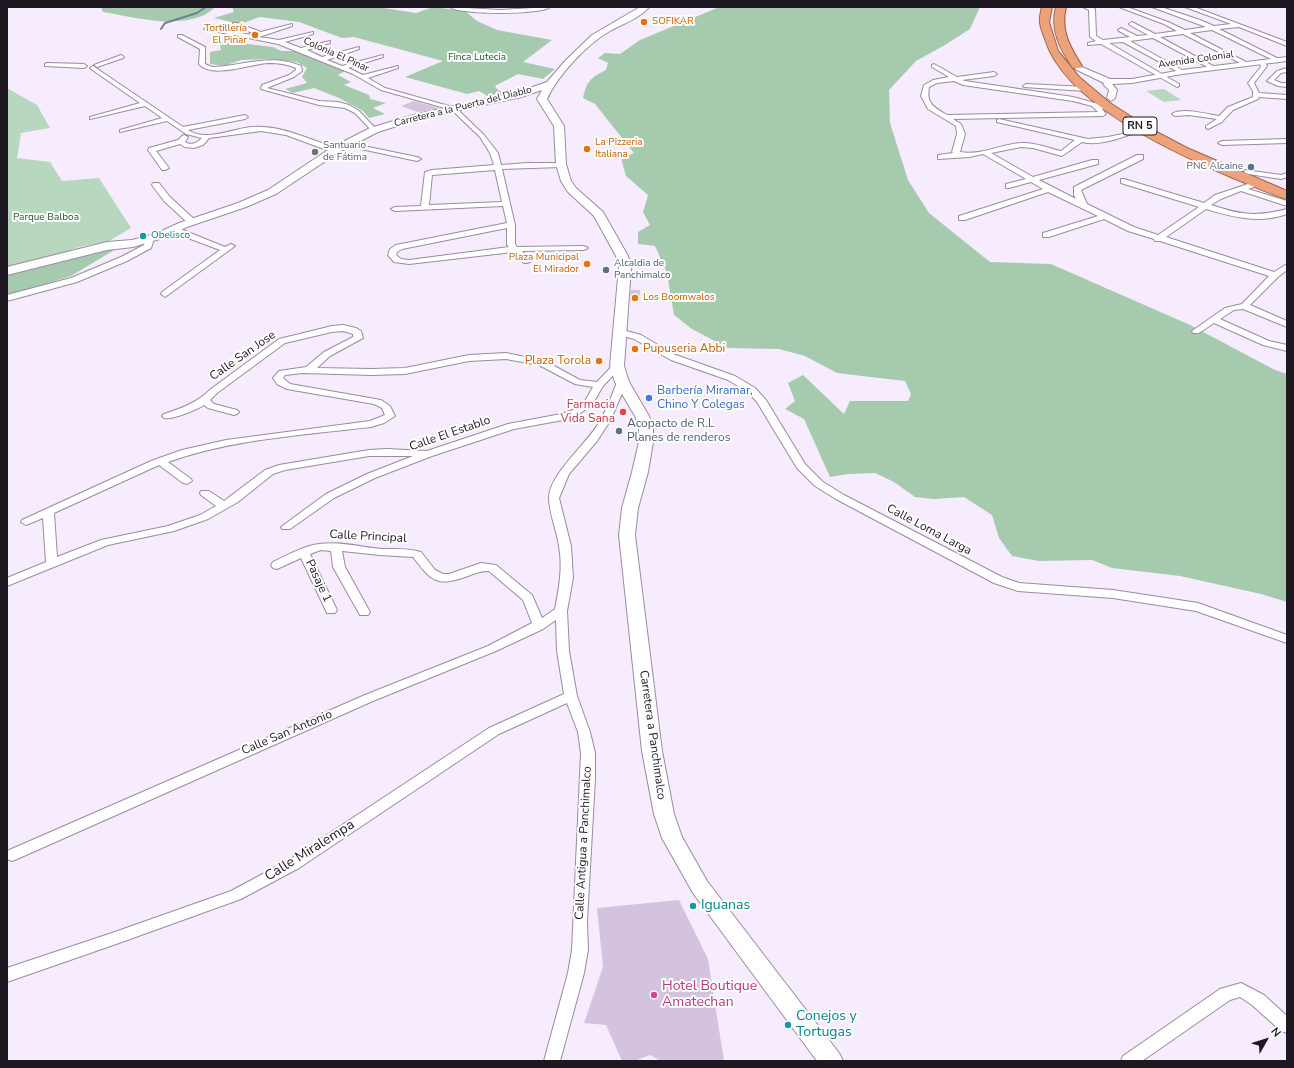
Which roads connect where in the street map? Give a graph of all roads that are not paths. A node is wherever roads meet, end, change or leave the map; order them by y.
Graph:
1 (452, 7) edge
2 (548, 7) edge
3 (645, 7) edge
4 (1047, 7) edge
5 (1060, 7) edge
6 (1086, 7) edge
7 (1122, 7) edge
8 (1155, 7) edge
9 (1188, 7) edge
10 (235, 24) dead end
11 (1132, 24) dead end
12 (290, 25) dead end
13 (1239, 25) junction
14 (1212, 28) junction
15 (207, 29) dead end
16 (1121, 30) dead end
17 (1184, 32) junction
18 (311, 33) dead end
19 (261, 34) junction
20 (180, 36) dead end
21 (1153, 36) junction
22 (253, 37) junction
23 (1136, 38) junction
24 (1124, 40) junction
25 (279, 42) junction
26 (328, 42) dead end
27 (1103, 42) junction
28 (1090, 44) dead end
29 (1287, 44) edge
30 (357, 48) dead end
31 (301, 50) junction
32 (381, 56) dead end
33 (121, 57) dead end
34 (323, 59) junction
35 (1287, 59) edge
36 (1277, 60) junction
37 (1262, 62) junction
38 (1246, 64) junction
39 (47, 65) dead end
40 (934, 66) dead end
41 (95, 67) junction
42 (396, 67) dead end
43 (341, 68) junction
44 (1213, 68) junction
45 (1079, 69) junction
46 (1287, 70) edge
47 (1182, 72) junction
48 (994, 74) dead end
49 (1162, 75) junction
50 (363, 77) junction
51 (954, 78) junction
52 (1109, 82) junction
53 (550, 84) junction
54 (1009, 84) dead end
55 (1177, 85) dead end
56 (1287, 85) edge
57 (1086, 89) junction
58 (520, 94) junction
59 (1257, 95) junction
60 (1287, 97) edge
61 (542, 99) junction
62 (1111, 103) junction
63 (146, 104) junction
64 (1094, 104) junction
65 (454, 109) junction
66 (1175, 114) dead end
67 (245, 117) dead end
68 (945, 117) junction
69 (981, 117) junction
70 (92, 118) dead end
71 (1221, 118) junction
72 (168, 119) junction
73 (1208, 127) dead end
74 (374, 130) junction
75 (122, 131) dead end
76 (185, 131) junction
77 (1130, 133) dead end
78 (206, 138) junction
79 (1080, 140) junction
80 (1287, 141) edge
81 (181, 142) junction
82 (1222, 143) dead end
83 (347, 144) junction
84 (335, 150) junction
85 (984, 152) junction
86 (959, 155) junction
87 (942, 157) dead end
88 (1140, 157) dead end
89 (417, 159) dead end
90 (1095, 162) dead end
91 (561, 165) junction
92 (497, 167) junction
93 (165, 168) dead end
94 (1248, 172) junction
95 (1285, 177) edge
96 (1031, 180) junction
97 (1124, 181) dead end
98 (1257, 183) junction
99 (156, 185) dead end
100 (1009, 186) dead end
101 (1287, 187) edge
102 (1049, 189) junction
103 (1241, 189) junction
104 (1287, 195) edge
105 (507, 204) junction
106 (1287, 204) edge
107 (1083, 205) junction
108 (1206, 206) junction
109 (425, 208) junction
110 (395, 209) dead end
111 (1287, 212) edge
112 (1104, 216) junction
113 (962, 218) dead end
114 (512, 225) junction
115 (183, 226) junction
116 (1046, 235) dead end
117 (1158, 238) junction
118 (150, 239) junction
119 (106, 246) junction
120 (584, 248) dead end
121 (515, 249) junction
122 (527, 261) dead end
123 (1287, 266) edge
124 (7, 270) edge
125 (1275, 275) junction
126 (165, 294) dead end
127 (7, 298) edge
128 (1244, 306) junction
129 (1213, 320) junction
130 (1287, 324) edge
131 (1196, 331) dead end
132 (619, 332) junction
133 (1287, 348) edge
134 (308, 370) junction
135 (621, 384) junction
136 (599, 386) junction
137 (205, 400) junction
138 (234, 412) dead end
139 (168, 416) dead end
140 (428, 454) junction
141 (161, 461) junction
142 (187, 481) dead end
143 (205, 493) dead end
144 (223, 506) junction
145 (48, 512) junction
146 (26, 522) dead end
147 (286, 527) dead end
148 (336, 547) junction
149 (304, 552) junction
150 (52, 563) junction
151 (277, 565) dead end
152 (7, 582) edge
153 (331, 610) dead end
154 (562, 611) junction
155 (364, 612) dead end
156 (539, 626) junction
157 (1287, 639) edge
158 (571, 696) junction
159 (12, 855) dead end
160 (7, 975) edge
161 (1287, 1026) edge
162 (552, 1061) edge
163 (831, 1061) edge
164 (1128, 1061) edge

1 - 2 street
3 - 53 main road
4 - 57 highway, RN 5
5 - 45 highway, RN 5
6 - 27 street
7 - 17 street
8 - 14 street
9 - 13 street
10 - 19 street
11 - 21 street
12 - 19 street
13 - 14 street
13 - 29 street
14 - 17 street
14 - 36 street
15 - 22 street, Colonia El Pinar
16 - 23 street
17 - 21 street
17 - 38 street
18 - 25 street
19 - 22 street
20 - 74 street
21 - 23 street
21 - 44 street
22 - 25 street, Colonia El Pinar
23 - 24 street
24 - 27 street
24 - 47 street
25 - 31 street, Colonia El Pinar
26 - 31 street
27 - 28 street
27 - 49 street
30 - 34 street
31 - 34 street, Colonia El Pinar
32 - 43 street
33 - 41 street
34 - 43 street, Colonia El Pinar
35 - 36 street, Avenida Colonial
36 - 37 street, Avenida Colonial
37 - 38 street, Avenida Colonial
37 - 59 street
38 - 44 street, Avenida Colonial
39 - 41 street
40 - 51 street
41 - 63 street
42 - 50 street
43 - 50 street, Colonia El Pinar
44 - 47 street, Avenida Colonial
45 - 52 street, Avenida Colonial
45 - 62 highway, RN 5
46 - 56 street
47 - 49 street, Avenida Colonial
48 - 51 street
49 - 52 street, Avenida Colonial
49 - 55 street
50 - 65 street, Colonia El Pinar
51 - 64 street
51 - 68 street
52 - 62 street
53 - 58 main road, Carretera a la Puerta del Diablo
53 - 61 main road
54 - 57 street
57 - 62 highway, RN 5
58 - 61 main road
58 - 65 main road, Carretera a la Puerta del Diablo
59 - 60 street
59 - 71 street
61 - 91 main road
62 - 64 street
62 - 94 highway, RN 5
62 - 98 highway, RN 5
63 - 70 street
63 - 72 street
64 - 69 street
65 - 74 main road, Carretera a la Puerta del Diablo
65 - 92 street
66 - 71 street
67 - 76 street
68 - 69 street
68 - 86 street
69 - 79 street
71 - 73 street
72 - 75 street
72 - 76 street
74 - 83 main road, Carretera a la Puerta del Diablo
76 - 78 street
76 - 81 street
77 - 79 street
78 - 81 street
78 - 84 street
79 - 85 street
80 - 82 street
81 - 93 street
83 - 84 main road, Carretera a la Puerta del Diablo
83 - 89 street
84 - 115 main road, Carretera a la Puerta del Diablo
85 - 86 street
85 - 96 street
86 - 87 street
88 - 107 street
90 - 96 street
91 - 92 street
91 - 132 main road
92 - 105 street
92 - 109 street
94 - 95 street
94 - 101 highway, RN 5
96 - 100 street
96 - 102 street
97 - 108 street
98 - 103 street
98 - 104 highway, RN 5
99 - 115 street
102 - 107 street
102 - 113 street
103 - 106 street
103 - 108 street
105 - 109 street
105 - 114 street
107 - 112 street
108 - 111 street
108 - 117 street
109 - 110 street
112 - 116 street
112 - 117 street
114 - 121 street
114 - 121 street
115 - 118 main road, Carretera a la Puerta del Diablo
115 - 119 main road, Carretera a la Puerta del Diablo
115 - 126 street
117 - 125 street
118 - 119 main road, Carretera a la Puerta del Diablo
118 - 127 street
119 - 124 main road, Carretera a la Puerta del Diablo
120 - 121 street
121 - 122 street
123 - 125 street
125 - 128 street
128 - 129 street
128 - 130 street
129 - 131 street
129 - 133 street
132 - 135 main road
132 - 157 street, Calle Loma Larga
134 - 136 street
134 - 137 street, Calle San Jose
134 - 141 street
135 - 136 street, Calle El Establo
135 - 154 street, Calle Antigua a Panchimalco
135 - 163 main road, Carretera a Panchimalco
136 - 140 street, Calle El Establo
137 - 138 street
137 - 139 street
140 - 144 street
140 - 147 street, Calle El Establo
141 - 142 street
141 - 145 street
143 - 144 street
144 - 150 street
145 - 146 street
145 - 150 street
148 - 149 street, Calle Principal
148 - 155 street
148 - 156 street, Calle Principal
149 - 151 street, Calle Principal
149 - 153 street, Pasaje 1
150 - 152 street
154 - 156 street, Calle San Antonio
154 - 158 street, Calle Antigua a Panchimalco
156 - 159 street, Calle San Antonio
158 - 160 street, Calle Miralempa
158 - 162 street, Calle Antigua a Panchimalco
161 - 164 street

